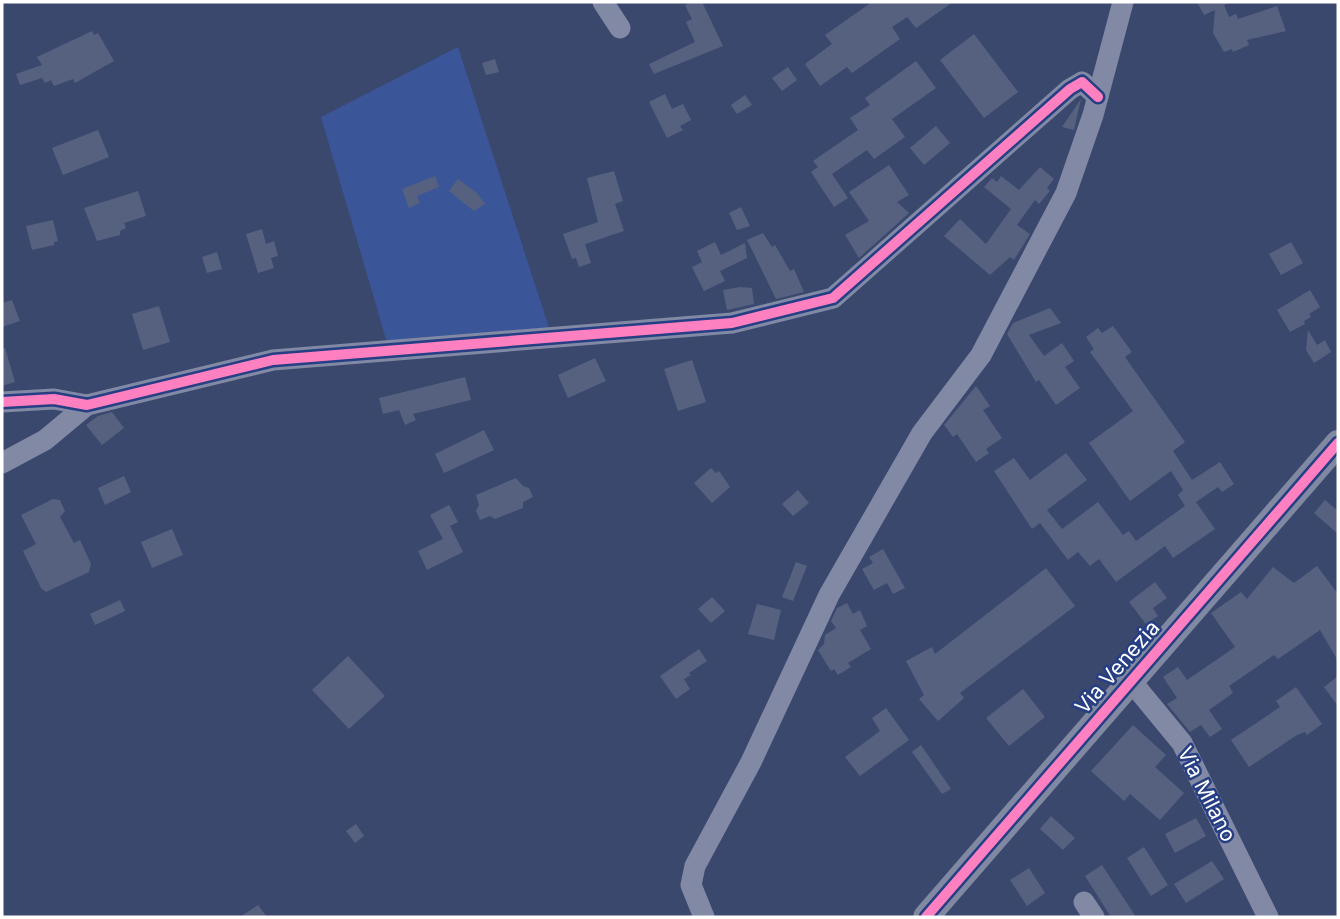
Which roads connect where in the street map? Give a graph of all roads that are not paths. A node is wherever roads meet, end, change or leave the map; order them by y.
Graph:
1 (603, 2) edge
2 (1123, 2) edge
3 (620, 28) dead end
4 (1098, 97) junction
5 (2, 402) edge
6 (87, 405) junction
7 (1338, 443) edge
8 (2, 463) edge
9 (1131, 681) junction
10 (704, 917) edge
11 (926, 917) edge
12 (1268, 917) edge

1 - 3 street
2 - 4 street
4 - 6 street
4 - 10 street
5 - 6 street
6 - 8 street
7 - 9 main road, Via Venezia
9 - 11 main road, Via Venezia
9 - 12 street, Via Milano

